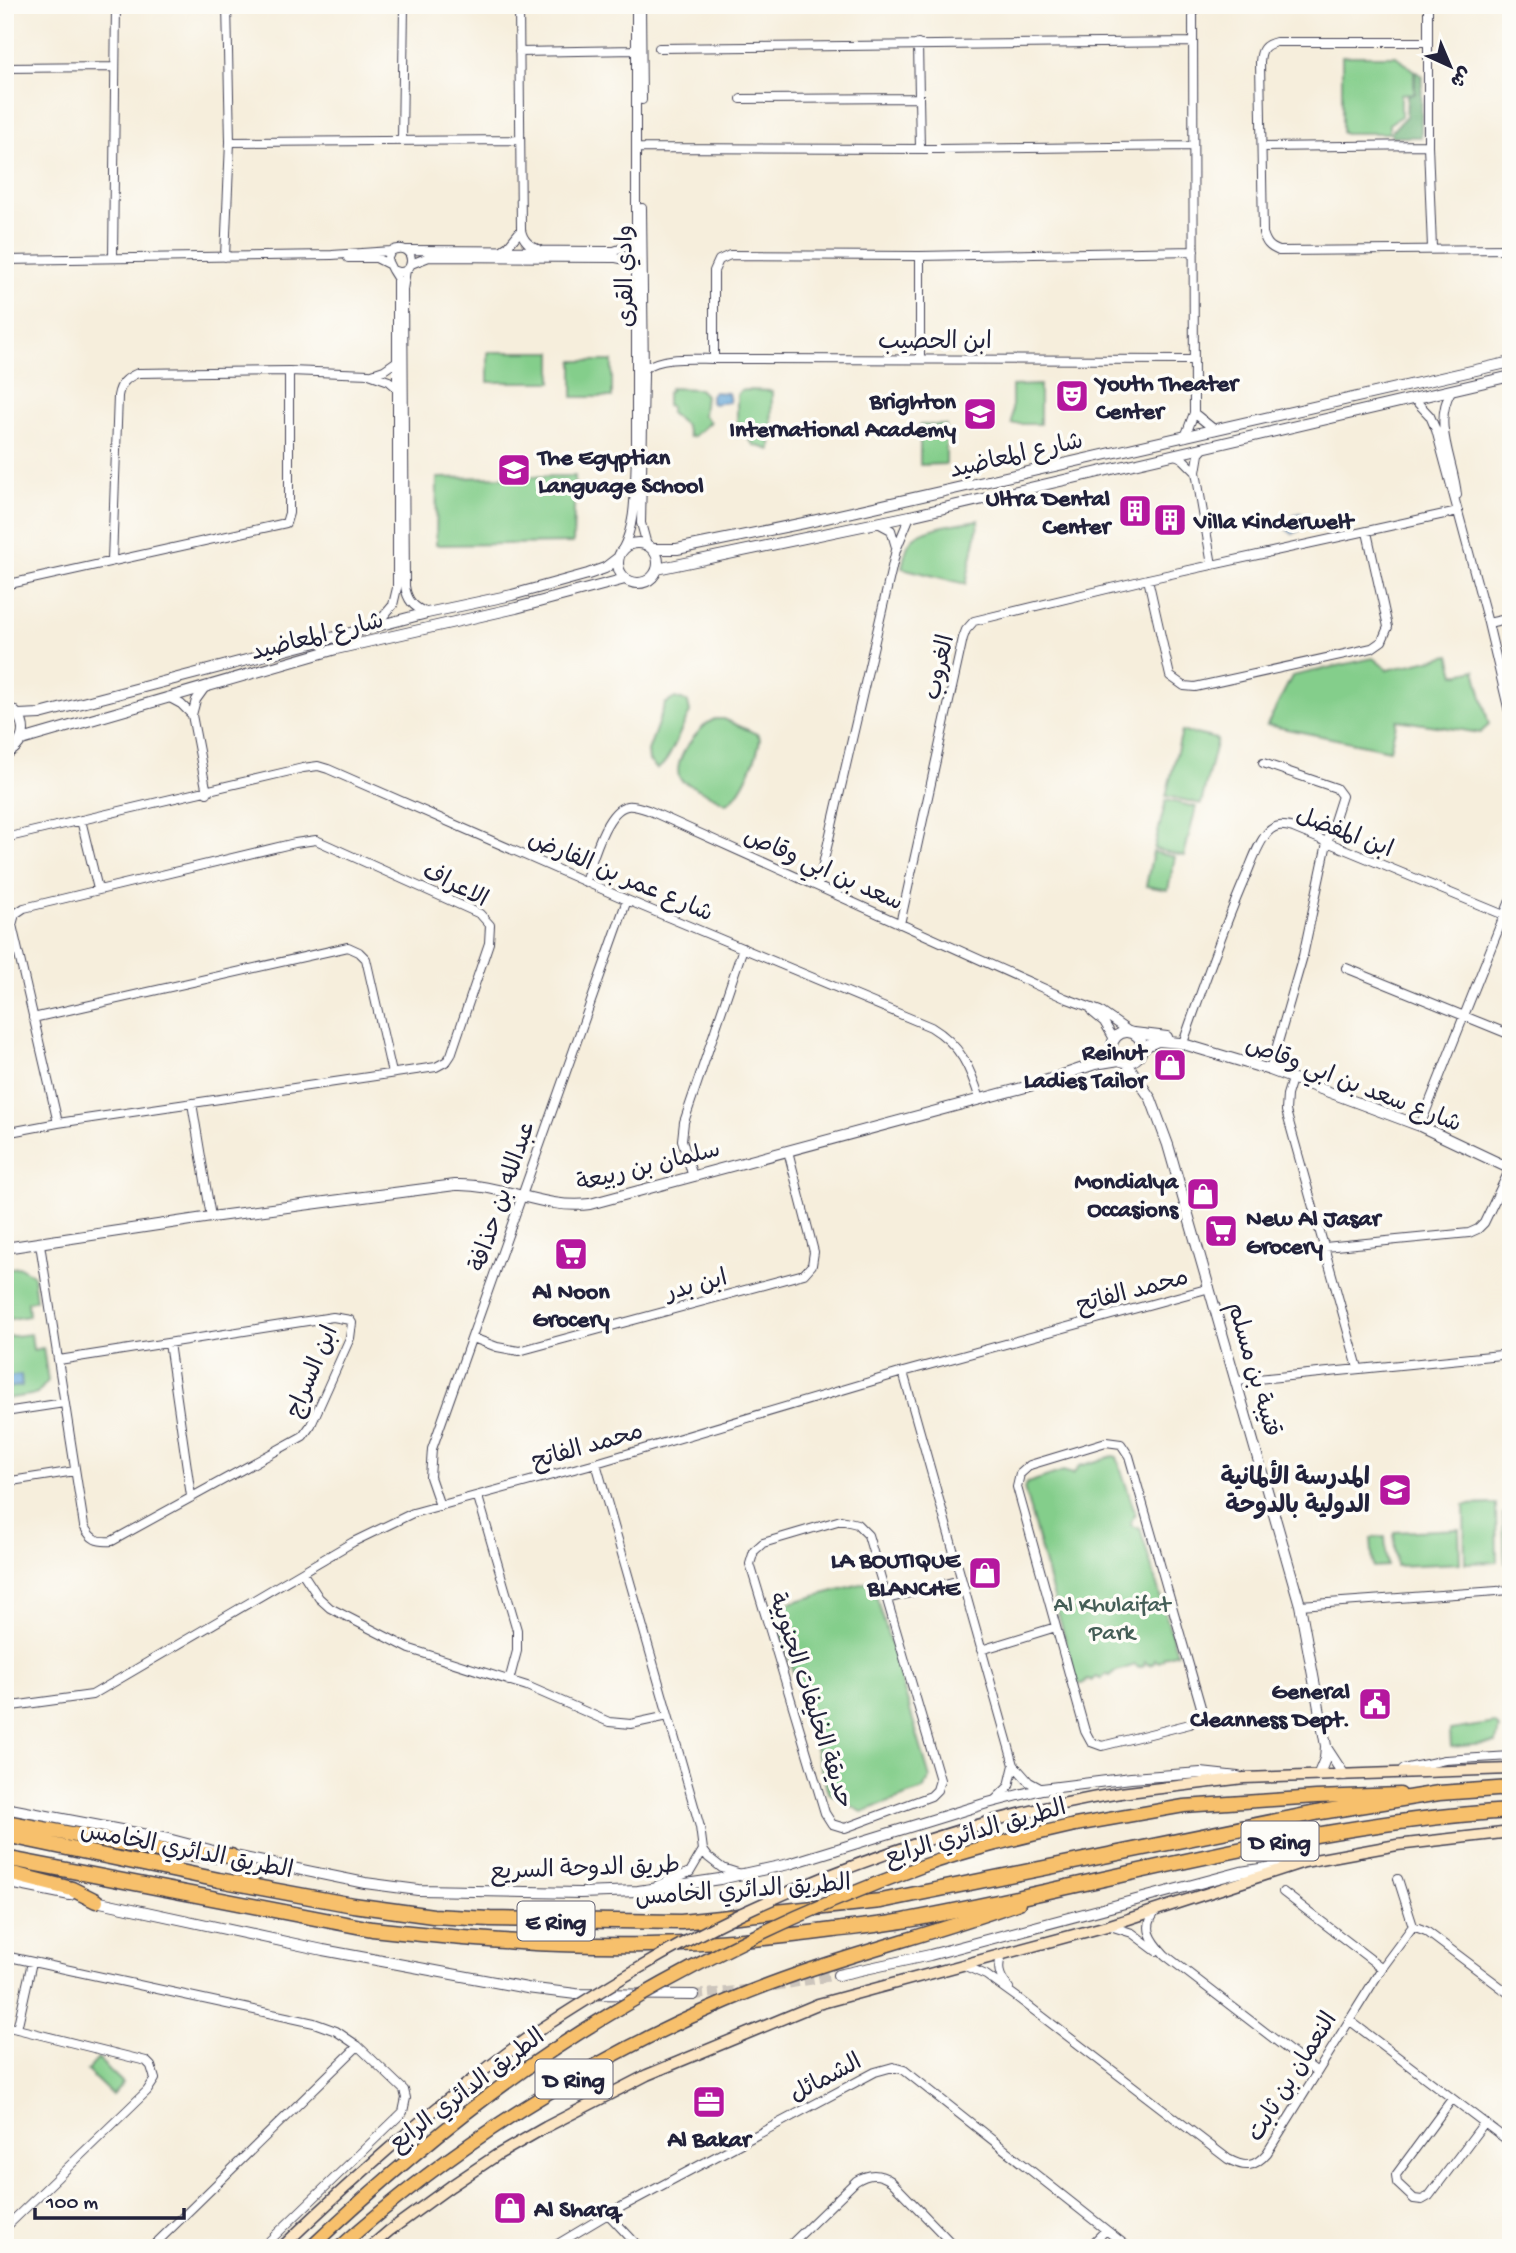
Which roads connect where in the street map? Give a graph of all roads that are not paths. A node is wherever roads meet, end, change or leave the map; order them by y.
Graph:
1 (116, 5) edge
2 (227, 5) edge
3 (404, 5) edge
4 (519, 5) edge
5 (629, 5) edge
6 (636, 5) edge
7 (641, 5) edge
8 (1193, 5) edge
9 (1428, 5) edge
10 (636, 15) junction
11 (1193, 42) junction
12 (1429, 42) junction
13 (918, 44) junction
14 (659, 48) dead end
15 (636, 50) junction
16 (519, 52) junction
17 (115, 67) junction
18 (5, 68) edge
19 (919, 98) junction
20 (741, 99) dead end
21 (402, 140) junction
22 (519, 140) junction
23 (230, 142) junction
24 (1428, 145) junction
25 (1193, 146) junction
26 (1263, 147) junction
27 (639, 148) junction
28 (920, 149) junction
29 (522, 230) junction
30 (639, 242) junction
31 (1432, 248) junction
32 (1511, 249) edge
33 (406, 250) junction
34 (501, 250) junction
35 (540, 250) junction
36 (391, 251) junction
37 (1194, 251) junction
38 (332, 255) junction
39 (920, 256) junction
40 (113, 257) junction
41 (225, 257) junction
42 (5, 260) edge
43 (639, 263) junction
44 (390, 267) junction
45 (409, 267) junction
46 (644, 344) junction
47 (714, 359) junction
48 (920, 359) junction
49 (398, 360) junction
50 (677, 360) junction
51 (1193, 360) junction
52 (1511, 362) edge
53 (289, 372) junction
54 (369, 374) junction
55 (644, 375) junction
56 (1511, 376) edge
57 (396, 387) junction
58 (1451, 391) junction
59 (1415, 400) junction
60 (1194, 413) junction
61 (1215, 430) junction
62 (1185, 437) junction
63 (1204, 448) junction
64 (1175, 455) junction
65 (1196, 472) junction
66 (1457, 508) junction
67 (910, 516) junction
68 (877, 523) junction
69 (1367, 532) junction
70 (650, 547) junction
71 (895, 550) junction
72 (620, 554) junction
73 (112, 561) junction
74 (1212, 565) junction
75 (657, 569) junction
76 (625, 579) junction
77 (1148, 579) junction
78 (5, 585) edge
79 (427, 613) junction
80 (1511, 618) edge
81 (1488, 623) junction
82 (374, 627) junction
83 (206, 687) junction
84 (168, 697) junction
85 (6, 704) edge
86 (19, 715) junction
87 (192, 715) junction
88 (1511, 720) edge
89 (22, 740) junction
90 (5, 754) edge
91 (1263, 763) dead end
92 (207, 793) junction
93 (81, 820) junction
94 (5, 838) edge
95 (1327, 843) junction
96 (585, 881) junction
97 (818, 886) junction
98 (98, 889) junction
99 (1511, 898) edge
100 (627, 900) junction
101 (1504, 915) junction
102 (900, 924) junction
103 (743, 948) junction
104 (1346, 968) dead end
105 (1084, 1006) junction
106 (1464, 1016) junction
107 (33, 1018) junction
108 (1130, 1033) junction
109 (1511, 1035) edge
110 (1113, 1043) junction
111 (1182, 1043) junction
112 (1141, 1051) junction
113 (1123, 1061) junction
114 (1083, 1068) junction
115 (1270, 1070) junction
116 (392, 1073) junction
117 (1292, 1079) junction
118 (1146, 1091) junction
119 (980, 1099) junction
120 (192, 1103) junction
121 (58, 1123) junction
122 (1420, 1126) junction
123 (5, 1133) edge
124 (788, 1151) junction
125 (1510, 1169) edge
126 (693, 1177) junction
127 (520, 1196) junction
128 (211, 1217) junction
129 (40, 1244) junction
130 (1325, 1247) junction
131 (5, 1248) edge
132 (1210, 1288) junction
133 (473, 1338) junction
134 (169, 1343) junction
135 (1511, 1354) edge
136 (60, 1360) junction
137 (1359, 1368) junction
138 (903, 1372) junction
139 (1238, 1381) junction
140 (64, 1403) junction
141 (5, 1412) edge
142 (596, 1463) junction
143 (75, 1471) junction
144 (5, 1482) edge
145 (191, 1496) junction
146 (478, 1497) junction
147 (440, 1506) junction
148 (302, 1572) junction
149 (960, 1580) junction
150 (1511, 1590) edge
151 (887, 1598) junction
152 (1300, 1605) junction
153 (1056, 1627) junction
154 (981, 1650) junction
155 (509, 1681) junction
156 (5, 1707) edge
157 (668, 1716) junction
158 (1326, 1746) junction
159 (1511, 1756) edge
160 (1014, 1765) junction
161 (1511, 1769) edge
162 (1345, 1774) junction
163 (1376, 1774) junction
164 (1318, 1776) junction
165 (1244, 1778) junction
166 (1511, 1788) edge
167 (1042, 1789) junction
168 (1439, 1793) junction
169 (993, 1801) junction
170 (5, 1808) edge
171 (1511, 1811) edge
172 (5, 1822) edge
173 (1511, 1832) edge
174 (5, 1835) edge
175 (703, 1850) junction
176 (231, 1856) junction
177 (5, 1858) edge
178 (1304, 1863) junction
179 (5, 1872) edge
180 (747, 1874) junction
181 (1398, 1879) dead end
182 (5, 1882) edge
183 (1055, 1889) junction
184 (638, 1891) junction
185 (1283, 1892) dead end
186 (96, 1901) junction
187 (1157, 1909) junction
188 (1107, 1926) junction
189 (1413, 1926) junction
190 (1003, 1953) junction
191 (1165, 1955) junction
192 (5, 1956) edge
193 (32, 1962) junction
194 (962, 1965) junction
195 (1382, 1968) junction
196 (838, 1975) tunnel mouth
197 (694, 1995) tunnel mouth
198 (1511, 1995) edge
199 (1018, 1998) junction
200 (1349, 2020) junction
201 (5, 2026) edge
202 (17, 2029) junction
203 (358, 2046) junction
204 (1317, 2072) junction
205 (1451, 2099) junction
206 (1484, 2123) junction
207 (1511, 2143) edge
208 (608, 2214) junction
209 (5, 2228) edge
210 (1106, 2230) junction
211 (792, 2246) edge
212 (153, 2247) edge
213 (262, 2248) edge
214 (281, 2248) edge
215 (310, 2248) edge
216 (339, 2248) edge
217 (369, 2248) edge
218 (551, 2248) edge
219 (640, 2248) edge
220 (956, 2248) edge
221 (1088, 2248) edge
222 (1129, 2248) edge

1 - 17 street
2 - 23 street
3 - 21 street
4 - 16 street
5 - 10 street
6 - 10 street, وادي القرى
7 - 27 street, وادي القرى
8 - 11 street
9 - 12 street
10 - 15 street, وادي القرى
11 - 13 street
11 - 25 street
12 - 24 street
12 - 26 street
13 - 14 street
13 - 19 street
15 - 16 street
15 - 27 street, وادي القرى
16 - 22 street
17 - 18 street
17 - 40 street
19 - 20 street
19 - 28 street
21 - 22 street
21 - 23 street
22 - 29 street
23 - 41 street
24 - 26 street
24 - 31 street
25 - 28 street
25 - 37 street
26 - 31 street
27 - 28 street
27 - 30 street, وادي القرى
29 - 34 street
29 - 35 street
30 - 35 street
30 - 43 street, وادي القرى
31 - 32 street
33 - 34 street
33 - 36 street
33 - 45 street
34 - 35 street
36 - 38 street
36 - 44 street
37 - 39 street
37 - 51 street
38 - 41 street
38 - 44 street
39 - 47 street
39 - 48 street
40 - 41 street
40 - 42 street
43 - 45 street
43 - 46 street, وادي القرى
43 - 72 street, وادي القرى
44 - 45 street
44 - 49 street
45 - 79 street
46 - 50 street, ابن الحصيب
46 - 55 street, وادي القرى
47 - 48 street, ابن الحصيب
47 - 50 street, ابن الحصيب
48 - 51 street, ابن الحصيب
49 - 54 street
49 - 57 street
50 - 55 street, ابن الحصيب
51 - 60 street
52 - 61 street, شارع المعاضيد
53 - 54 street
53 - 73 street
53 - 73 street
54 - 57 street
55 - 70 street, وادي القرى
56 - 58 street, شارع المعاضيد
57 - 82 street
58 - 59 street, شارع المعاضيد
58 - 66 street
59 - 63 street, شارع المعاضيد
59 - 66 street
60 - 61 street
60 - 62 street
61 - 62 street, شارع المعاضيد
62 - 70 street, شارع المعاضيد
63 - 64 street, شارع المعاضيد
63 - 65 street
64 - 65 street
64 - 67 street, شارع المعاضيد
65 - 74 street
66 - 69 street, الغروب
66 - 81 street
67 - 68 street, شارع المعاضيد
67 - 71 street
68 - 71 street
68 - 75 street, شارع المعاضيد
69 - 74 street, الغروب
69 - 77 street
70 - 72 street
70 - 75 street
71 - 97 street
72 - 76 street
72 - 79 street, شارع المعاضيد
73 - 78 street
74 - 77 street, الغروب
75 - 76 street
76 - 83 street, شارع المعاضيد
77 - 102 street, الغروب
79 - 82 street, شارع المعاضيد
80 - 81 street
81 - 88 street
82 - 86 street, شارع المعاضيد
83 - 84 street, شارع المعاضيد
83 - 87 street
84 - 87 street
84 - 89 street, شارع المعاضيد
85 - 86 street
86 - 89 street
87 - 92 street
89 - 90 street
91 - 95 street
92 - 93 street, شارع عمر بن الفارض
92 - 96 street, شارع عمر بن الفارض
93 - 94 street, شارع عمر بن الفارض
93 - 98 street
95 - 101 street, ابن المفضل
95 - 111 street, ابن المفضل
95 - 115 street
96 - 97 street, سعد بن ابي وقاص
96 - 100 street, شارع عمر بن الفارض
97 - 102 street, سعد بن ابي وقاص
98 - 107 street, الاعراف
98 - 116 street, الاعراف
99 - 101 street
100 - 103 street, شارع عمر بن الفارض
100 - 127 street, عبدالله بن حذافة
101 - 106 street
102 - 105 street, سعد بن ابي وقاص
103 - 119 street, شارع عمر بن الفارض
103 - 126 street
104 - 106 street
105 - 108 street, شارع سعد بن ابي وقاص
105 - 110 street
106 - 109 street
106 - 122 street
107 - 116 street
107 - 121 street, الاعراف
108 - 110 street
108 - 111 street, شارع سعد بن ابي وقاص
108 - 112 street
110 - 113 street
110 - 114 street, سلمان بن ربيعة
111 - 112 street, شارع سعد بن ابي وقاص
111 - 115 street, شارع سعد بن ابي وقاص
112 - 113 street
112 - 118 street, قتيبة بن مسلم
113 - 114 street, سلمان بن ربيعة
113 - 118 street, قتيبة بن مسلم
114 - 119 street, سلمان بن ربيعة
115 - 117 street, شارع سعد بن ابي وقاص
116 - 120 street, الاعراف
117 - 122 street, شارع سعد بن ابي وقاص
117 - 130 street
118 - 132 street, قتيبة بن مسلم
119 - 124 street, سلمان بن ربيعة
120 - 121 street, الاعراف
120 - 128 street
121 - 123 street, الاعراف
122 - 125 street, شارع سعد بن ابي وقاص
124 - 126 street, سلمان بن ربيعة
124 - 133 street, ابن بدر
125 - 130 street
126 - 127 street, سلمان بن ربيعة
127 - 128 street, سلمان بن ربيعة
127 - 133 street, عبدالله بن حذافة
128 - 129 street, سلمان بن ربيعة
129 - 131 street, سلمان بن ربيعة
129 - 136 street, ابن السراج
130 - 137 street
132 - 138 street, محمد الفاتح
132 - 139 street, قتيبة بن مسلم
133 - 147 street, عبدالله بن حذافة
134 - 136 street, ابن السراج
134 - 145 street
134 - 145 street, ابن السراج
135 - 137 street
136 - 140 street, ابن السراج
137 - 139 street
138 - 142 street, محمد الفاتح
138 - 149 street
139 - 152 street, قتيبة بن مسلم
140 - 141 street
140 - 143 street, ابن السراج
142 - 146 street, محمد الفاتح
142 - 157 street
143 - 144 street
143 - 145 street, ابن السراج
146 - 147 street, محمد الفاتح
146 - 155 street
147 - 148 street, محمد الفاتح
148 - 155 street
148 - 156 street, محمد الفاتح
149 - 151 street
149 - 154 street
150 - 152 street
151 - 151 street, حديقة الخليفات الجنوبية
152 - 158 street, قتيبة بن مسلم
153 - 153 street
153 - 154 street
154 - 160 street
155 - 157 street
157 - 175 street
158 - 162 street, قتيبة بن مسلم
158 - 164 street, قتيبة بن مسلم
159 - 163 street, الطريق الدائري الرابع
160 - 167 street
160 - 169 street
161 - 163 main road, الطريق الدائري الرابع / D Ring
162 - 163 main road, الطريق الدائري الرابع / D Ring
162 - 164 main road, الطريق الدائري الرابع / D Ring
164 - 165 main road, الطريق الدائري الرابع / D Ring
165 - 167 street, طريق الدوحة السريع
165 - 214 main road, الطريق الدائري الرابع / D Ring, bridge
166 - 168 highway, الطريق الدائري الرابع / D Ring
167 - 169 street, طريق الدوحة السريع
168 - 174 highway, الطريق الدائري الخامس / E Ring
168 - 215 main road, الطريق الدائري الرابع / D Ring, bridge
169 - 180 street, طريق الدوحة السريع
170 - 176 street, طريق الدوحة السريع
171 - 183 highway, الطريق الدائري الرابع / D Ring
172 - 176 highway
173 - 178 main road, D Ring
175 - 180 street
175 - 184 street
176 - 184 street, طريق الدوحة السريع
177 - 183 highway, الطريق الدائري الخامس / E Ring
178 - 187 main road, D Ring
178 - 196 street
179 - 186 highway
180 - 184 street, طريق الدوحة السريع
181 - 189 street
182 - 186 street
183 - 216 main road, الطريق الدائري الرابع / D Ring
185 - 195 street
186 - 197 street
187 - 188 main road, D Ring
187 - 191 street
188 - 190 main road, D Ring
188 - 191 street
189 - 195 street, النعمان بن ثابت
189 - 198 street
190 - 194 main road, D Ring
190 - 199 street, النعمان بن ثابت
191 - 204 street
192 - 193 street
193 - 202 street
193 - 203 street
194 - 199 street, النعمان بن ثابت
194 - 217 main road, D Ring
195 - 200 street, النعمان بن ثابت
199 - 204 street, النعمان بن ثابت
200 - 204 street, النعمان بن ثابت
200 - 205 street
201 - 202 street
202 - 209 street
203 - 212 street
203 - 213 street
205 - 206 street
205 - 206 street
206 - 207 street
208 - 210 street, الشمائل
208 - 218 street, الشمائل
208 - 219 street
210 - 221 street
210 - 222 street, الشمائل
211 - 220 street

